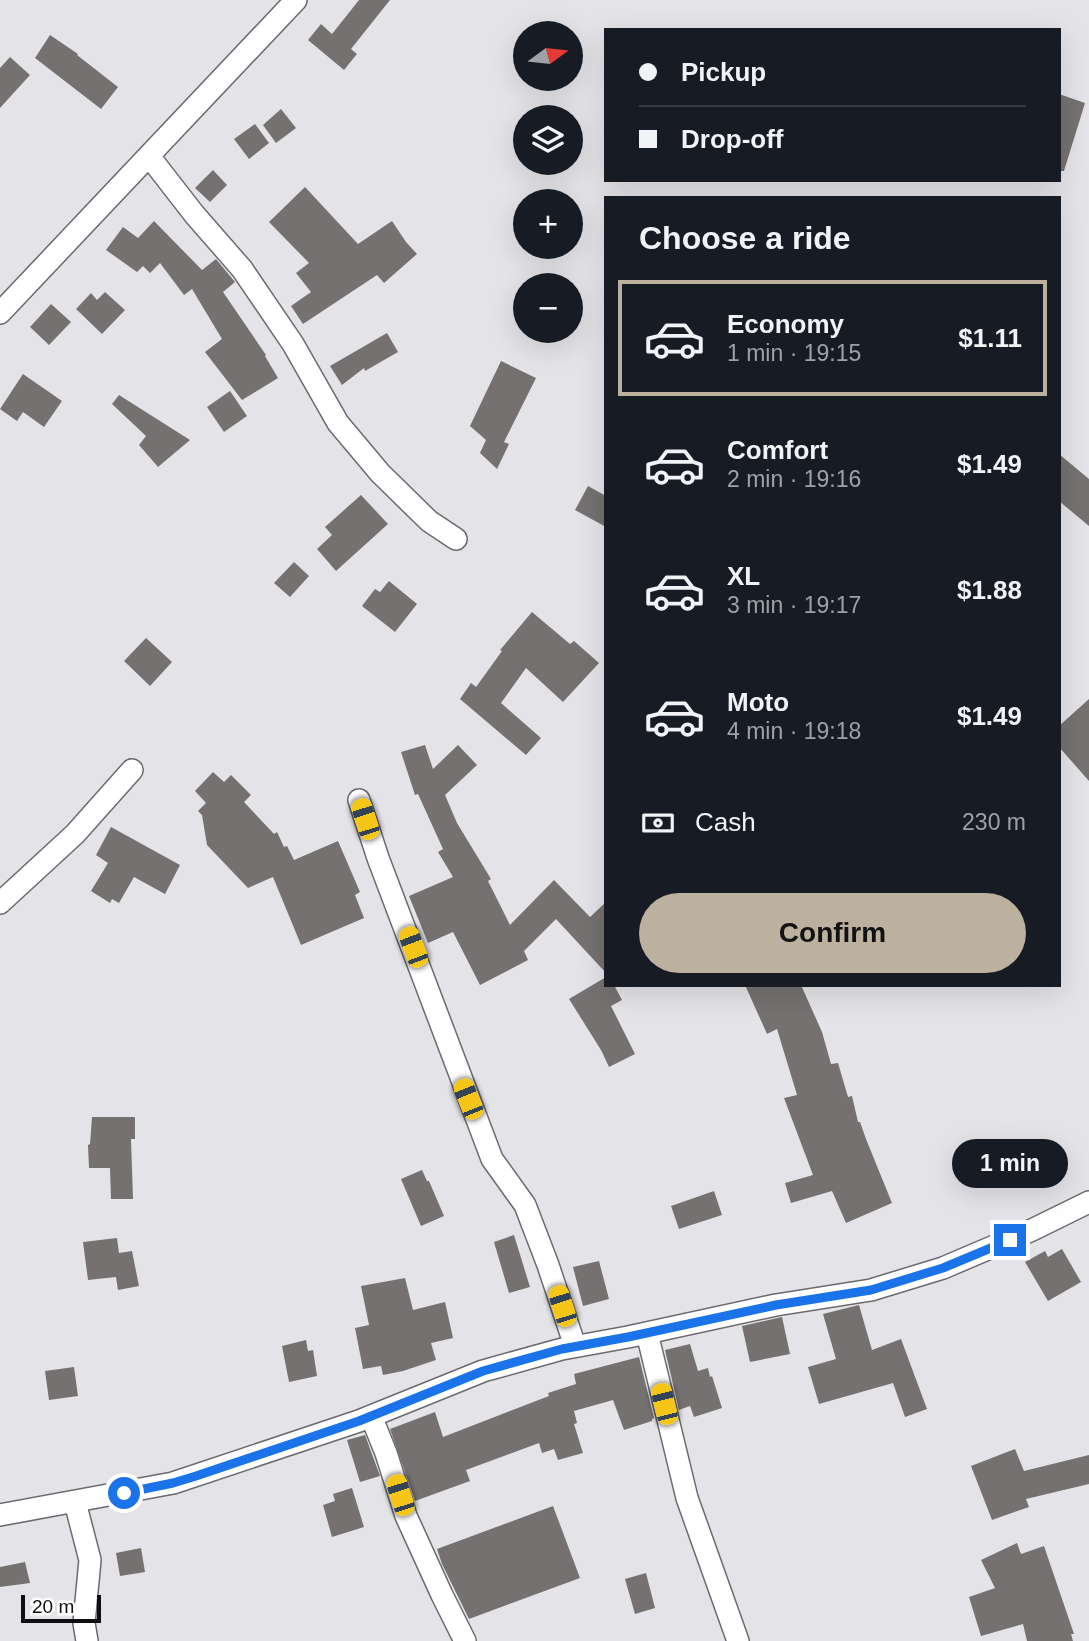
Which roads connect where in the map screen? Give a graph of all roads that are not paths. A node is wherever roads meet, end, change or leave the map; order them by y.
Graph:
1 (296, 0) edge
2 (149, 156) junction
3 (0, 313) edge
4 (456, 539) dead end
5 (132, 770) dead end
6 (359, 800) dead end
7 (0, 903) edge
8 (1089, 1202) edge
9 (647, 1333) junction
10 (575, 1346) junction
11 (371, 1416) junction
12 (75, 1502) junction
13 (0, 1515) edge
14 (87, 1641) edge
15 (465, 1641) edge
16 (738, 1641) edge

1 - 2 street
2 - 3 street
2 - 4 street
5 - 7 street
6 - 10 street
8 - 9 street
9 - 10 street
9 - 16 street
10 - 11 street
11 - 12 street
11 - 15 street
12 - 13 street
12 - 14 street

